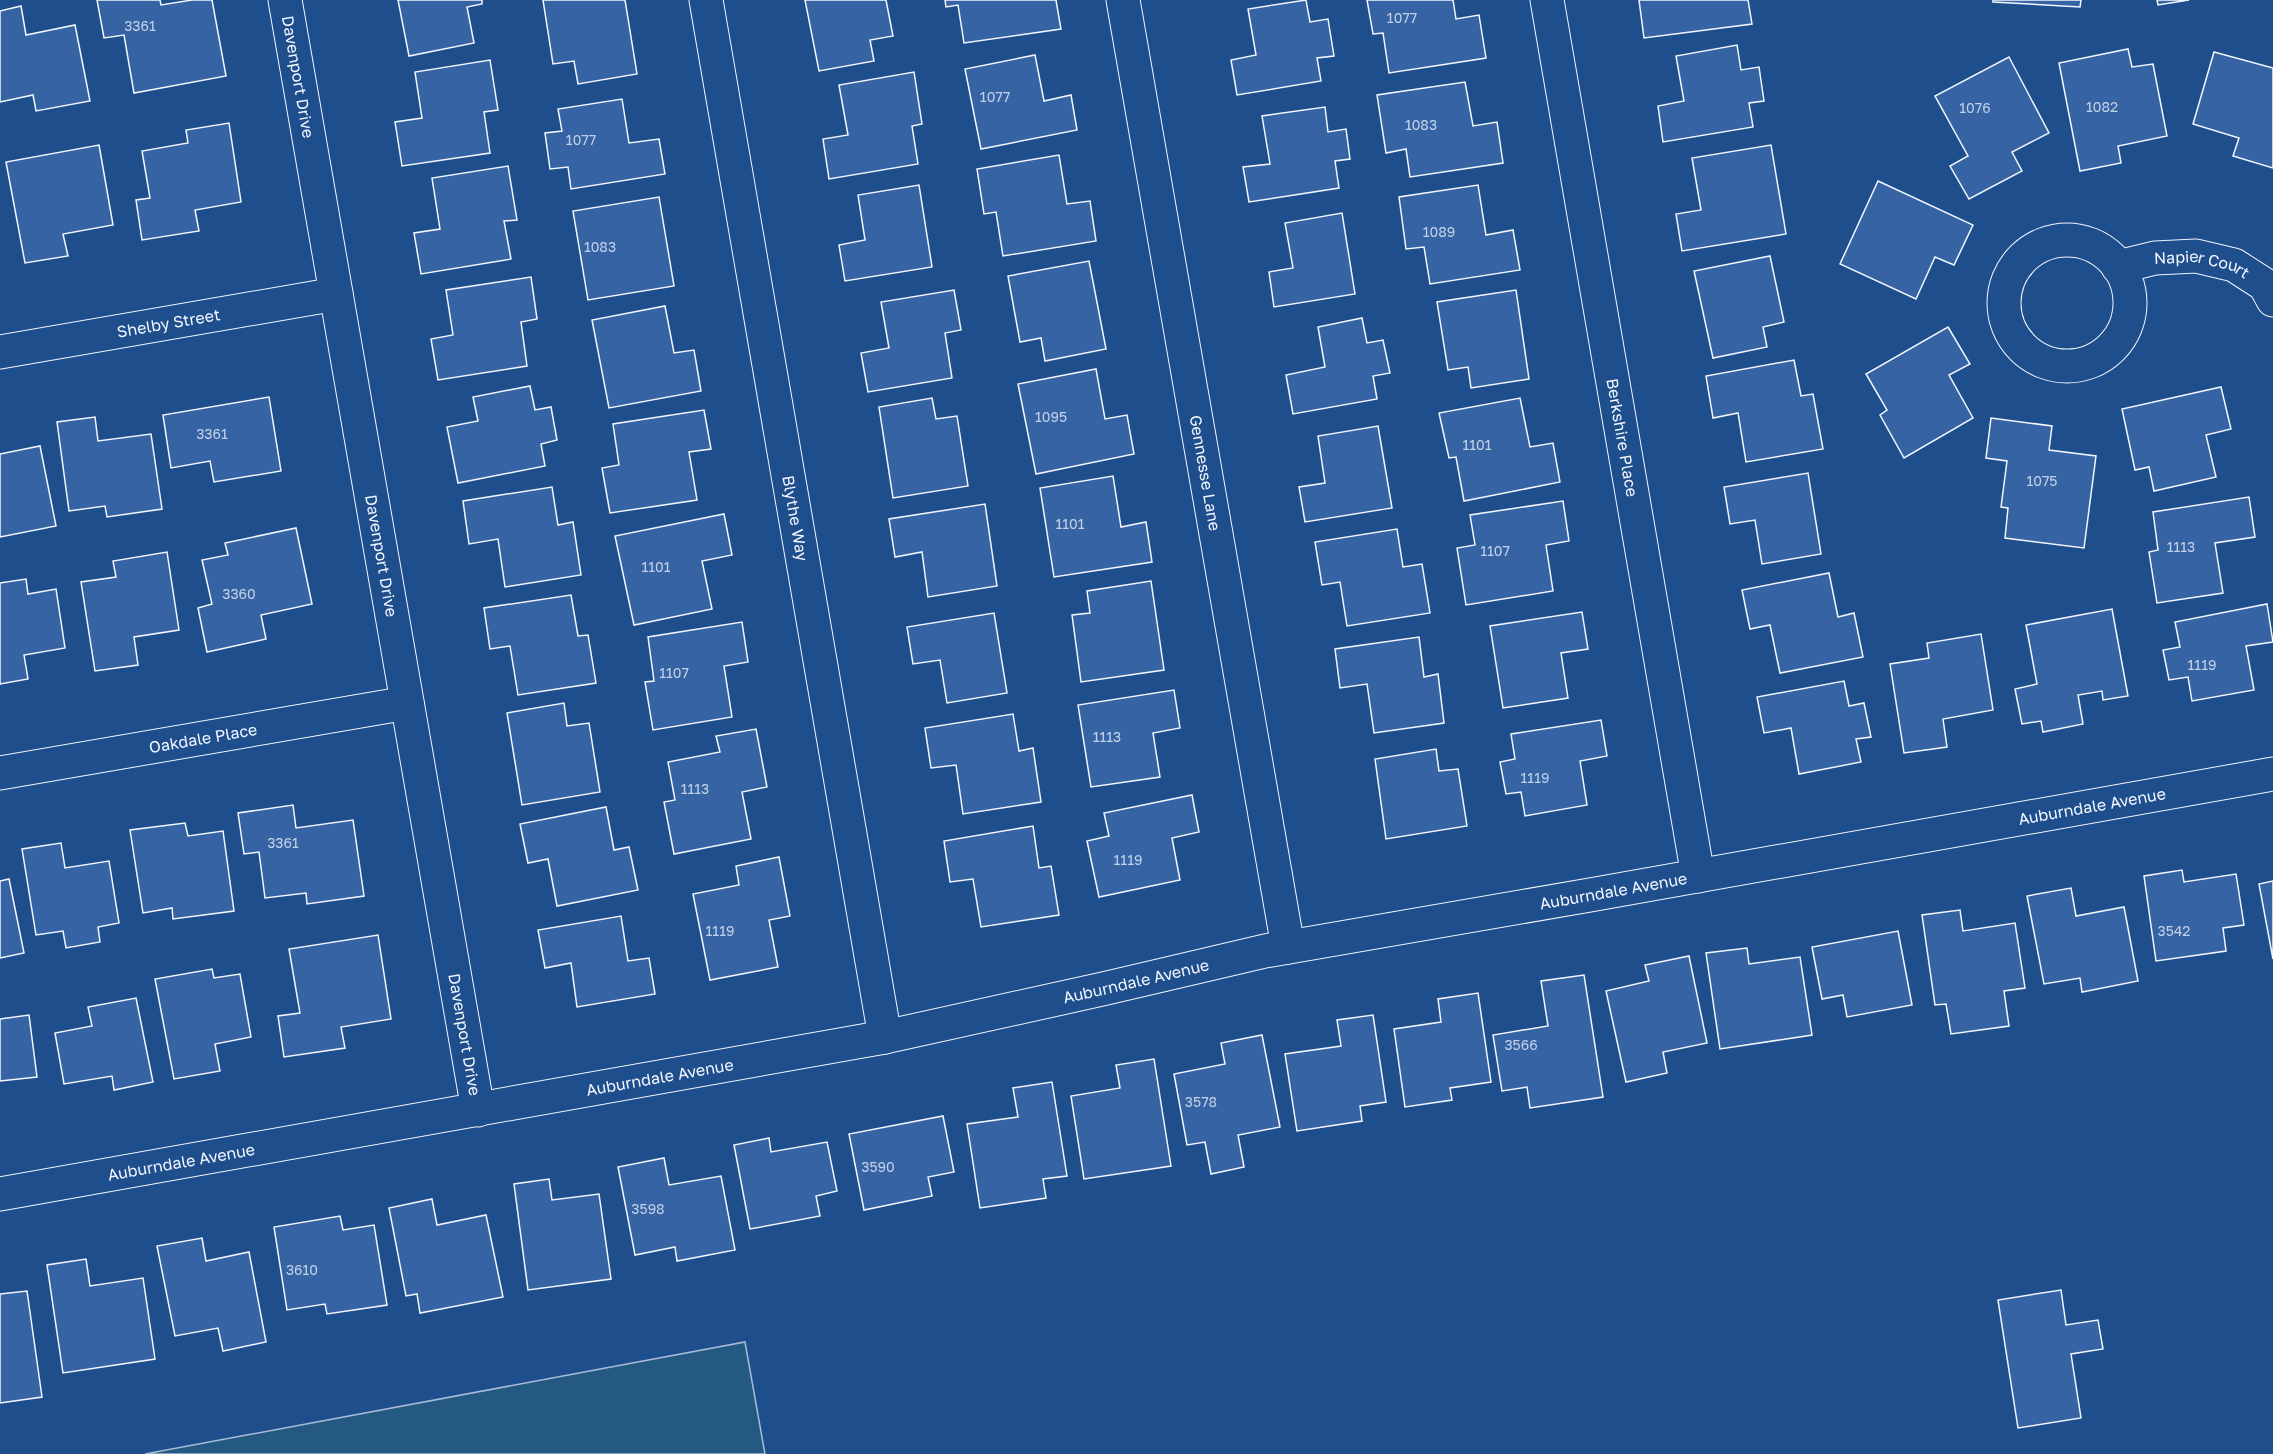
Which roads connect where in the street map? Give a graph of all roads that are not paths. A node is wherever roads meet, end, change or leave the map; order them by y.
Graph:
1 (285, 0) edge
2 (706, 0) edge
3 (1123, 0) edge
4 (1547, 0) edge
5 (2118, 267) dead end
6 (336, 294) junction
7 (2273, 300) edge
8 (0, 352) edge
9 (406, 702) junction
10 (0, 774) edge
11 (2273, 774) edge
12 (1698, 876) junction
13 (1288, 946) junction
14 (885, 1038) junction
15 (478, 1110) junction
16 (0, 1194) edge

1 - 6 street, Davenport Drive
2 - 14 street, Blythe Way
3 - 13 street, Gennesse Lane
4 - 12 street, Berkshire Place
5 - 7 street, Napier Court
6 - 8 street, Shelby Street
6 - 9 street, Davenport Drive
9 - 10 street, Oakdale Place
9 - 15 street, Davenport Drive
11 - 12 street, Auburndale Avenue
12 - 13 street, Auburndale Avenue
13 - 14 street, Auburndale Avenue
14 - 15 street, Auburndale Avenue
15 - 16 street, Auburndale Avenue

